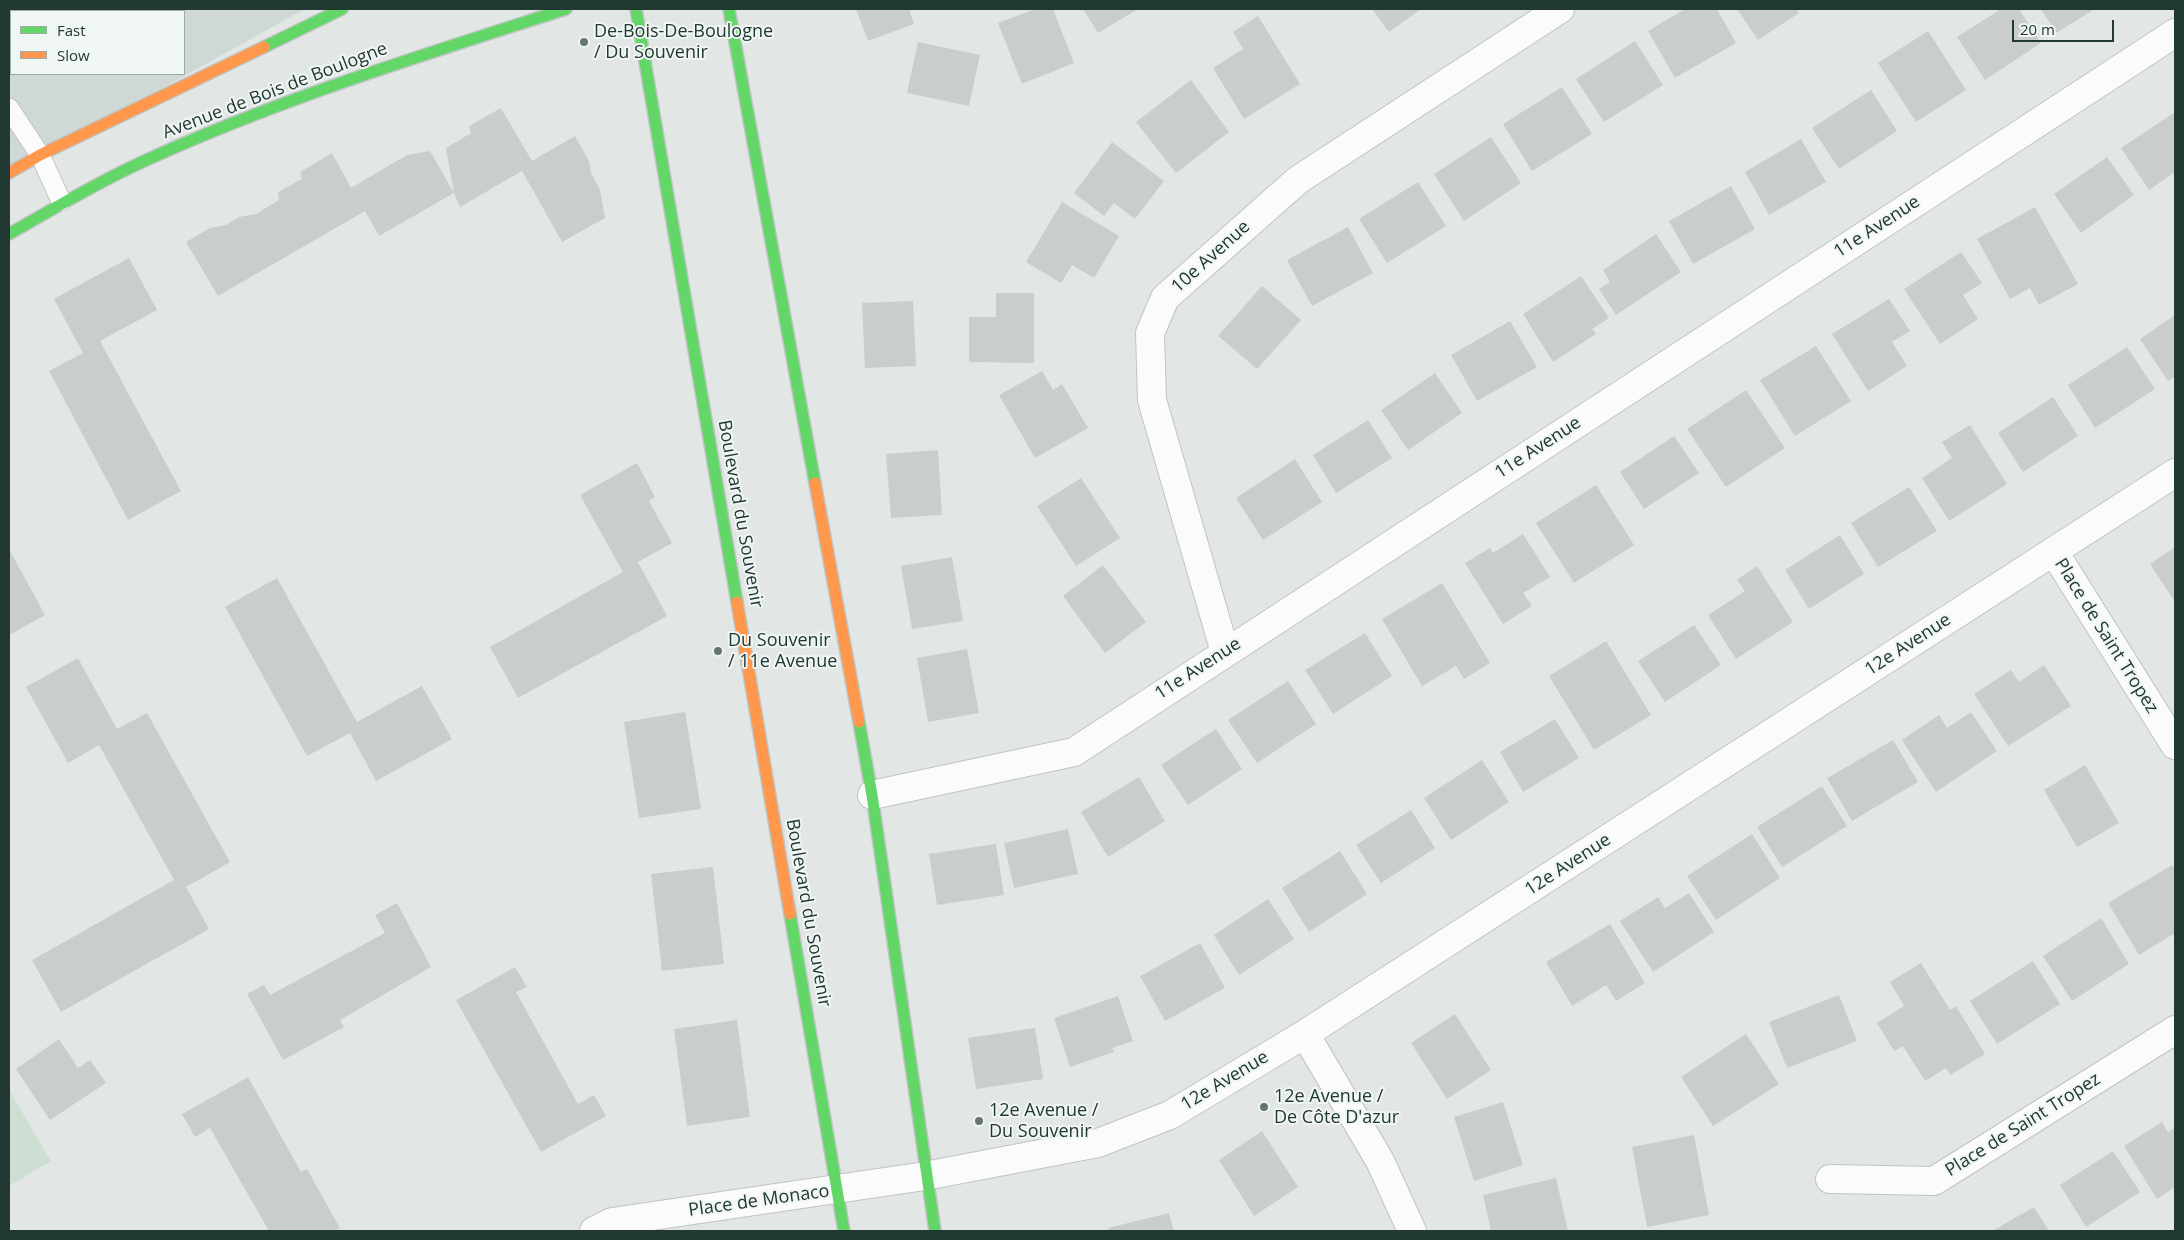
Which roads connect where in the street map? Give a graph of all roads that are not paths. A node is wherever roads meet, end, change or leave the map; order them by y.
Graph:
1 (342, 9) edge
2 (566, 9) edge
3 (636, 9) edge
4 (729, 9) edge
5 (1560, 9) edge
6 (2175, 33) edge
7 (9, 108) edge
8 (40, 155) junction
9 (9, 173) edge
10 (61, 201) junction
11 (9, 234) edge
12 (2175, 473) edge
13 (2054, 552) junction
14 (1225, 652) junction
15 (2175, 745) edge
16 (872, 795) junction
17 (2175, 1030) edge
18 (1305, 1034) junction
19 (925, 1176) junction
20 (1830, 1179) dead end
21 (837, 1190) junction
22 (594, 1231) edge
23 (844, 1231) edge
24 (935, 1231) edge
25 (1412, 1231) edge

1 - 8 street, Avenue de Bois de Boulogne
2 - 10 street, Avenue de Bois de Boulogne
3 - 21 street, Boulevard du Souvenir
4 - 16 street
5 - 14 street, 10e Avenue
6 - 14 street, 11e Avenue
7 - 8 lane
8 - 9 street, Avenue de Bois de Boulogne
8 - 10 lane
10 - 11 street, Avenue de Bois de Boulogne
12 - 13 street, 12e Avenue
13 - 15 street, Place de Saint Tropez
13 - 18 street, 12e Avenue
14 - 16 street, 11e Avenue
16 - 19 street
17 - 20 street, Place de Saint Tropez
18 - 19 street, 12e Avenue
18 - 25 street
19 - 21 street, Place de Monaco
19 - 24 street
21 - 22 street, Place de Monaco
21 - 23 street, Boulevard du Souvenir

